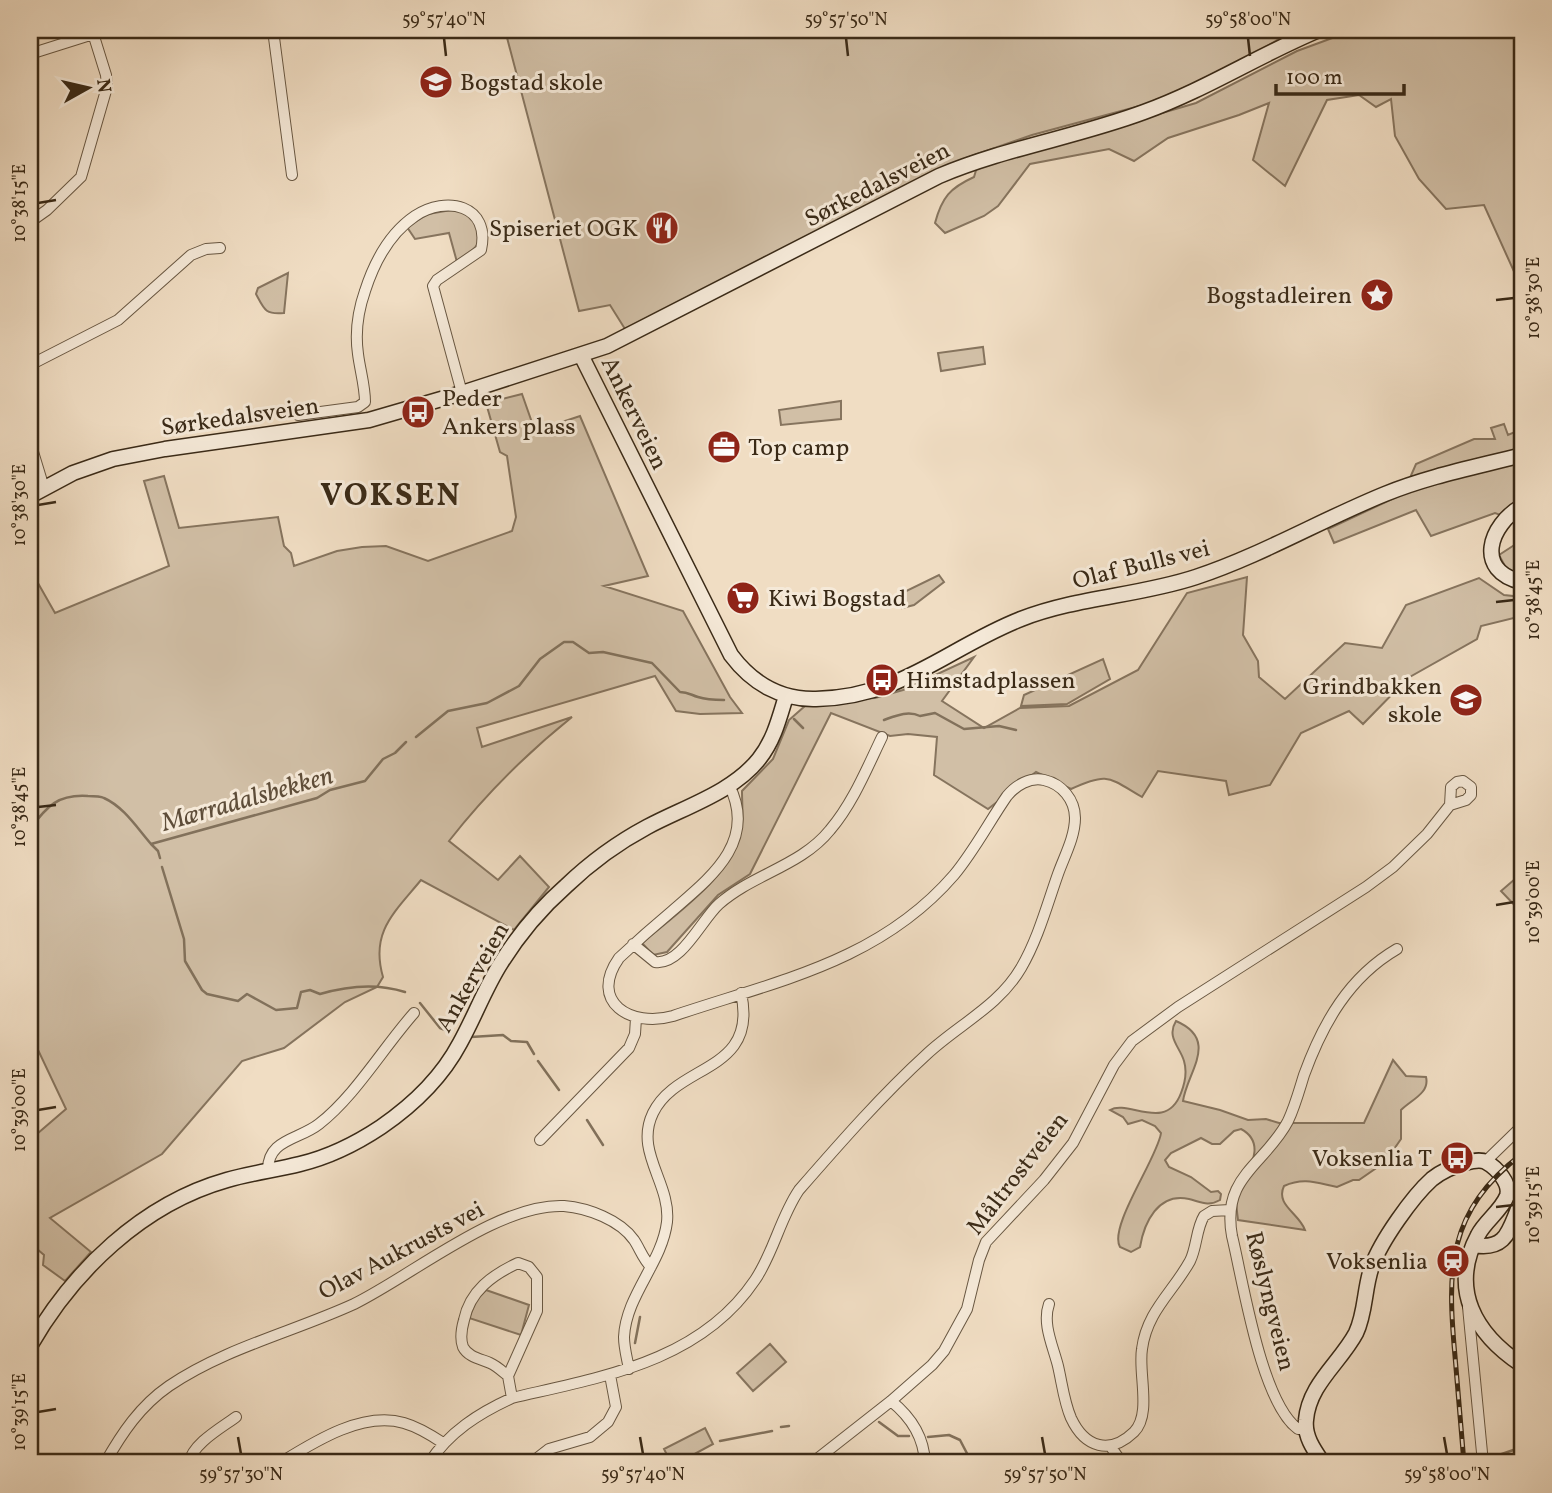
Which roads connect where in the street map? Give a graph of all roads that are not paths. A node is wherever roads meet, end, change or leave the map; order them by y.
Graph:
1 (106, 30) edge
2 (273, 30) edge
3 (1318, 30) edge
4 (93, 32) edge
5 (30, 54) edge
6 (292, 175) dead end
7 (30, 222) edge
8 (220, 248) dead end
9 (581, 355) junction
10 (30, 365) edge
11 (462, 393) junction
12 (298, 415) dead end
13 (30, 442) edge
14 (1522, 455) edge
15 (44, 488) junction
16 (30, 496) edge
17 (1522, 506) edge
18 (1522, 582) edge
19 (852, 695) joint
20 (786, 696) junction
21 (882, 737) dead end
22 (729, 785) junction
23 (1450, 805) dead end
24 (633, 944) junction
25 (1397, 948) dead end
26 (741, 993) junction
27 (414, 1013) dead end
28 (636, 1018) junction
29 (1522, 1126) edge
30 (540, 1140) dead end
31 (1485, 1162) junction
32 (268, 1171) junction
33 (1522, 1200) edge
34 (1230, 1210) junction
35 (1474, 1245) junction
36 (651, 1267) junction
37 (1467, 1302) junction
38 (1049, 1304) dead end
39 (30, 1346) edge
40 (1522, 1365) edge
41 (629, 1369) junction
42 (610, 1375) junction
43 (508, 1376) junction
44 (512, 1398) junction
45 (891, 1401) junction
46 (236, 1417) dead end
47 (1306, 1429) junction
48 (443, 1443) junction
49 (1111, 1447) junction
50 (107, 1460) edge
51 (124, 1463) edge
52 (189, 1463) edge
53 (280, 1463) edge
54 (429, 1463) edge
55 (531, 1463) edge
56 (812, 1463) edge
57 (925, 1463) edge
58 (1122, 1463) edge
59 (1323, 1463) edge
60 (1483, 1463) edge

1 - 4 street
2 - 6 street
3 - 9 street, Sørkedalsveien
4 - 5 street
4 - 7 street
8 - 10 street
9 - 11 street, Sørkedalsveien
9 - 20 street, Ankerveien
11 - 12 street, Sørkedalsveien
11 - 15 street, Sørkedalsveien
13 - 15 street
14 - 19 street, Olaf Bulls vei
15 - 16 street, Sørkedalsveien
17 - 18 street
19 - 20 street, Ankerveien
20 - 22 street, Ankerveien
21 - 24 street
22 - 24 street
22 - 32 street, Ankerveien
23 - 45 street, Måltrostveien
24 - 28 street
25 - 34 street
26 - 28 street
26 - 36 street
26 - 41 street
27 - 32 street, Ankerveien
28 - 30 street
29 - 31 street
31 - 35 street
31 - 47 street
32 - 39 street, Ankerveien
33 - 35 street
34 - 47 street, Røslyngveien
34 - 49 street
35 - 37 street
36 - 41 street
36 - 50 street, Olav Aukrusts vei
37 - 40 street
37 - 60 street
38 - 49 street
41 - 42 street
42 - 44 street
42 - 55 street
43 - 43 street
43 - 44 street
44 - 48 street
45 - 56 street, Måltrostveien
45 - 57 street
46 - 52 street
47 - 59 street
48 - 53 street
48 - 54 street
49 - 58 street
50 - 51 street, Olav Aukrusts vei

